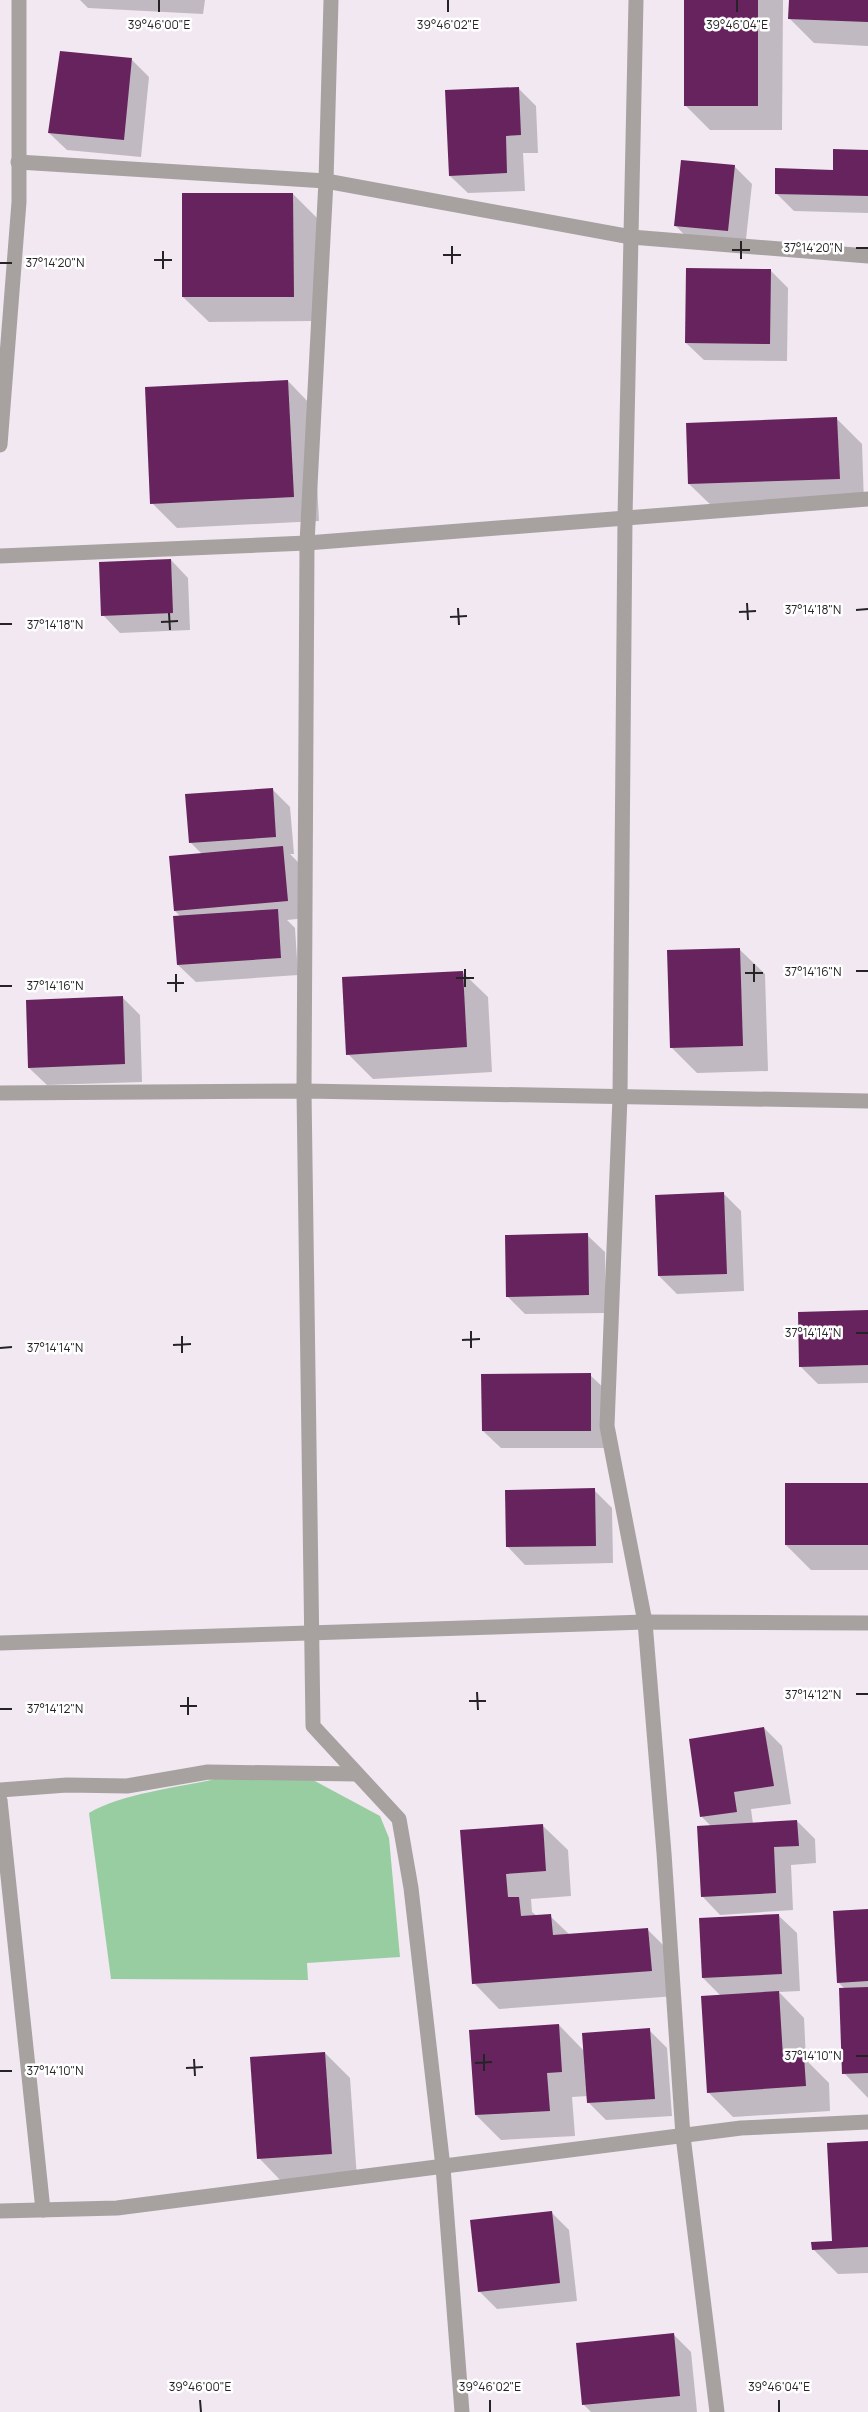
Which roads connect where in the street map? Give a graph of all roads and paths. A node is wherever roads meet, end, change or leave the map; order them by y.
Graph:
1 (18, 0) edge
2 (331, 0) edge
3 (636, 0) edge
4 (18, 162) junction
5 (326, 181) junction
6 (631, 237) junction
7 (868, 256) edge
8 (5, 306) edge
9 (0, 445) edge
10 (868, 499) edge
11 (625, 518) junction
12 (307, 543) junction
13 (0, 556) edge
14 (304, 1091) junction
15 (0, 1093) edge
16 (620, 1098) junction
17 (868, 1101) edge
18 (645, 1622) junction
19 (868, 1623) edge
20 (312, 1631) junction
21 (0, 1643) edge
22 (357, 1774) junction
23 (0, 1790) edge
24 (0, 1800) edge
25 (868, 2122) edge
26 (683, 2136) junction
27 (443, 2168) junction
28 (43, 2210) junction
29 (0, 2212) edge
30 (462, 2412) edge
31 (717, 2412) edge

1 - 4 street
2 - 5 street
3 - 6 street
4 - 5 street
4 - 8 street
5 - 6 street
5 - 12 street
6 - 7 street
6 - 11 street
8 - 9 street
10 - 11 street
11 - 12 street
11 - 16 street
12 - 13 street
12 - 14 street
14 - 15 street
14 - 16 street
14 - 20 street
16 - 17 street
16 - 18 street
18 - 19 street
18 - 20 street
18 - 26 street
20 - 21 street
20 - 22 street
22 - 23 street
22 - 27 street
24 - 28 street
25 - 26 street
26 - 27 street
26 - 31 street
27 - 28 street
27 - 30 street
28 - 29 street

